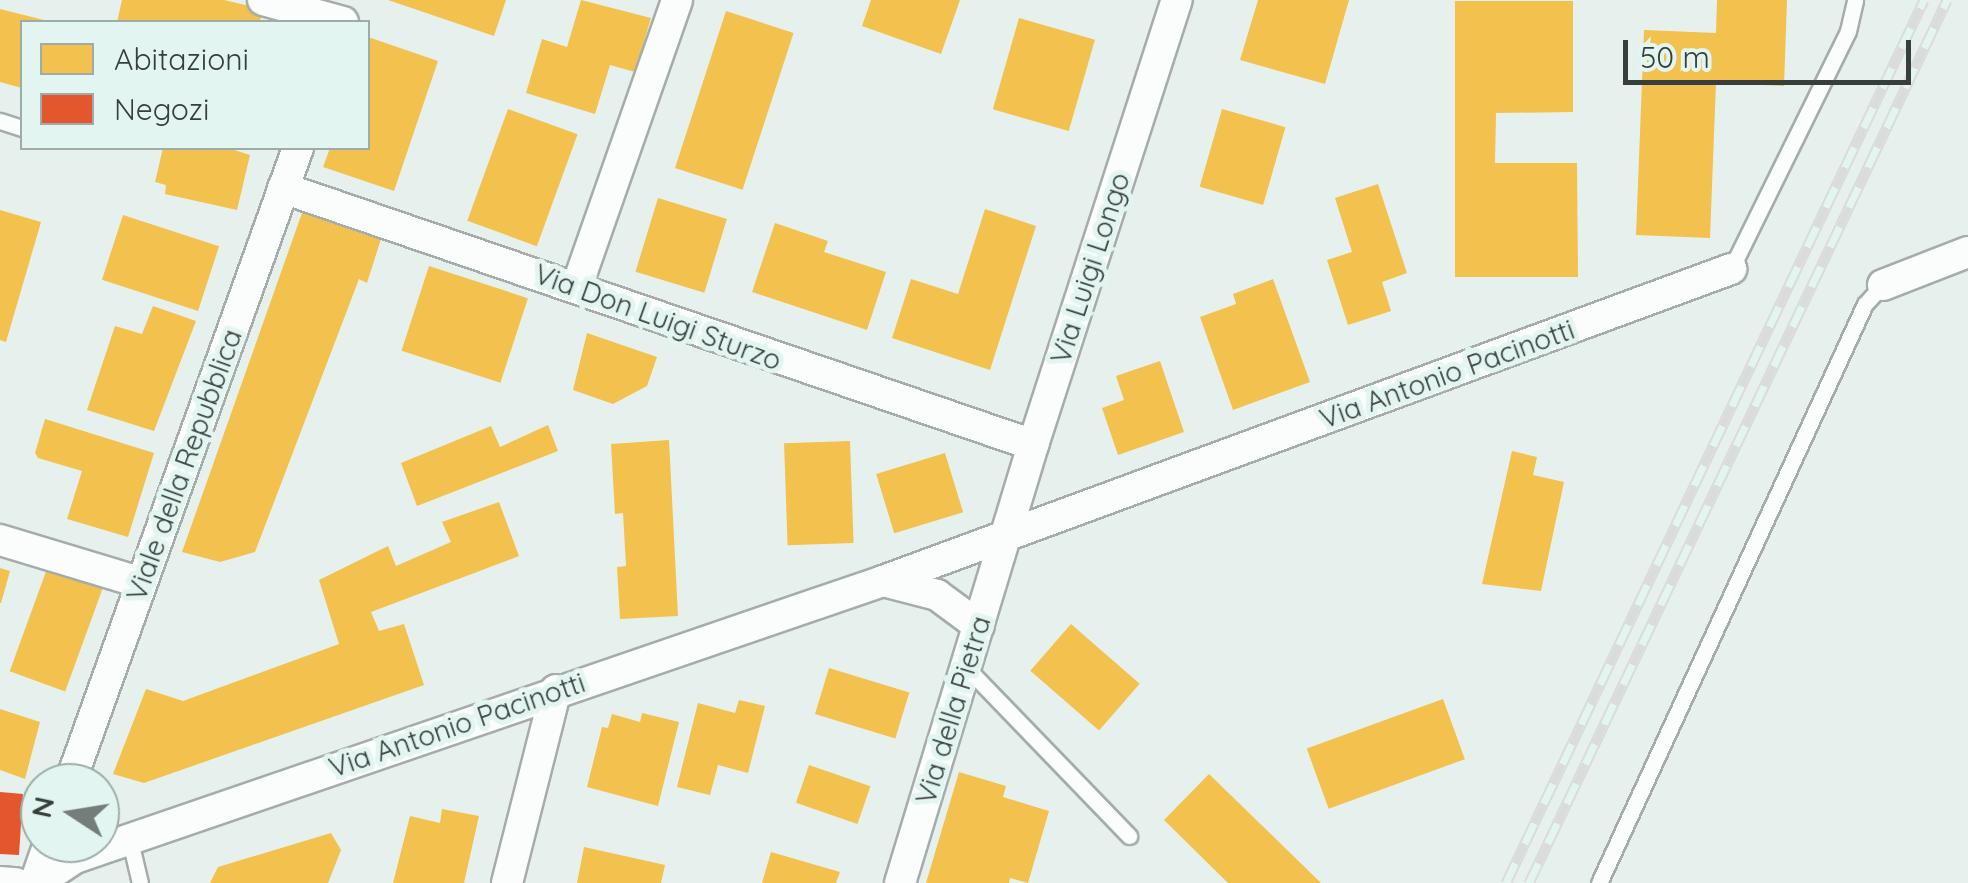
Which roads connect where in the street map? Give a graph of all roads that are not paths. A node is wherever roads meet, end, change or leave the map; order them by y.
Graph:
1 (263, 0) edge
2 (677, 0) edge
3 (1178, 0) edge
4 (1855, 0) edge
5 (336, 20) edge
6 (297, 150) edge
7 (283, 188) junction
8 (1968, 252) edge
9 (1730, 269) joint
10 (577, 286) junction
11 (1883, 286) joint
12 (1033, 445) junction
13 (1005, 537) junction
14 (0, 540) edge
15 (883, 581) junction
16 (142, 583) junction
17 (978, 626) junction
18 (966, 667) junction
19 (556, 690) junction
20 (77, 763) edge
21 (1128, 836) dead end
22 (130, 841) junction
23 (0, 882) edge
24 (16, 883) edge
25 (36, 883) edge
26 (140, 883) edge
27 (507, 883) edge
28 (900, 883) edge
29 (1599, 883) edge

1 - 5 street
2 - 10 street
3 - 12 street, Via Luigi Longo
4 - 9 lane, Via Antonio Pacinotti
6 - 7 street, Viale della Repubblica
7 - 10 street, Via Don Luigi Sturzo
7 - 16 street, Viale della Repubblica
8 - 11 street
9 - 13 street, Via Antonio Pacinotti
10 - 12 street, Via Don Luigi Sturzo
11 - 29 lane
12 - 13 street, Via Luigi Longo
13 - 15 street, Via Antonio Pacinotti
13 - 17 street, Via della Pietra
14 - 16 street
15 - 17 street
15 - 19 street, Via Antonio Pacinotti
16 - 20 street, Viale della Repubblica
17 - 18 street, Via della Pietra
18 - 21 lane
18 - 28 street, Via della Pietra
19 - 22 street, Via Antonio Pacinotti
19 - 27 street
22 - 25 street, Via Antonio Pacinotti
22 - 26 lane
23 - 24 street

